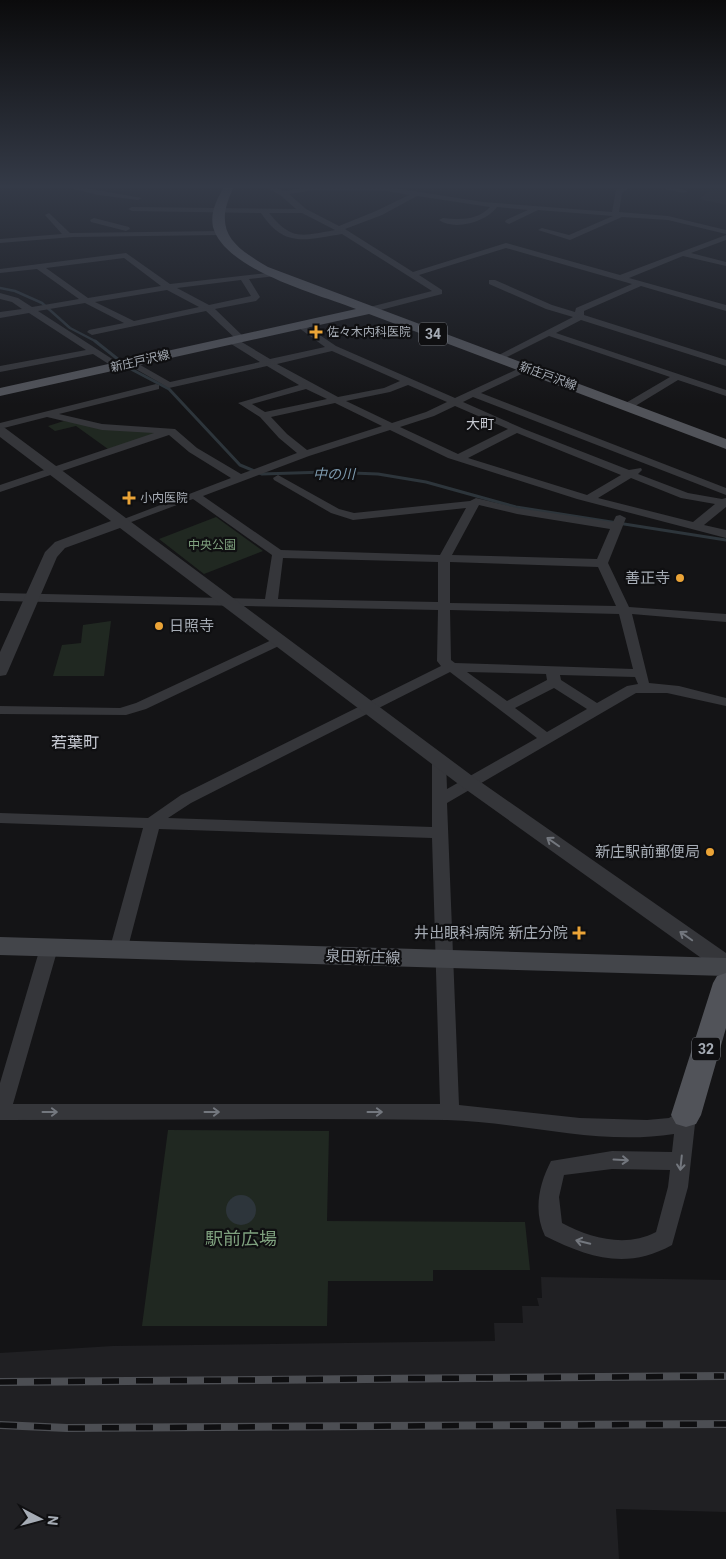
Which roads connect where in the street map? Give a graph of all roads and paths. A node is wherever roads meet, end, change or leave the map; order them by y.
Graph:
1 (55, 260) edge
2 (142, 260) edge
3 (249, 260) edge
4 (387, 260) edge
5 (465, 260) edge
6 (555, 260) edge
7 (667, 260) edge
8 (707, 260) edge
9 (39, 263) junction
10 (726, 264) edge
11 (0, 271) edge
12 (273, 274) junction
13 (411, 275) junction
14 (244, 278) junction
15 (620, 278) junction
16 (492, 282) dead end
17 (642, 283) junction
18 (168, 287) junction
19 (0, 296) edge
20 (726, 298) edge
21 (85, 300) junction
22 (713, 304) junction
23 (726, 308) edge
24 (32, 309) junction
25 (209, 309) junction
26 (368, 310) junction
27 (0, 316) edge
28 (580, 317) junction
29 (134, 324) junction
30 (302, 326) junction
31 (92, 332) dead end
32 (548, 333) junction
33 (236, 339) junction
34 (333, 348) junction
35 (93, 351) junction
36 (498, 358) junction
37 (265, 362) junction
38 (726, 363) edge
39 (125, 365) junction
40 (527, 368) junction
41 (0, 369) edge
42 (677, 377) junction
43 (407, 382) junction
44 (307, 386) junction
45 (156, 387) dead end
46 (0, 392) edge
47 (726, 393) edge
48 (474, 394) junction
49 (335, 400) junction
50 (454, 403) junction
51 (628, 406) junction
52 (45, 414) junction
53 (264, 415) junction
54 (543, 420) junction
55 (0, 426) edge
56 (389, 427) junction
57 (519, 430) junction
58 (0, 431) edge
59 (171, 431) junction
60 (726, 444) edge
61 (306, 454) junction
62 (459, 458) junction
63 (649, 463) junction
64 (53, 472) junction
65 (631, 474) junction
66 (246, 477) junction
67 (278, 478) dead end
68 (0, 489) edge
69 (194, 496) junction
70 (590, 499) junction
71 (726, 500) edge
72 (474, 504) junction
73 (619, 520) junction
74 (122, 522) junction
75 (694, 527) junction
76 (726, 534) edge
77 (278, 554) junction
78 (444, 558) junction
79 (602, 563) junction
80 (0, 597) edge
81 (33, 598) junction
82 (224, 601) junction
83 (271, 601) junction
84 (443, 605) junction
85 (624, 610) junction
86 (726, 618) edge
87 (278, 641) junction
88 (449, 667) junction
89 (0, 671) edge
90 (553, 676) junction
91 (642, 680) junction
92 (726, 702) edge
93 (368, 706) junction
94 (505, 708) junction
95 (597, 709) junction
96 (0, 710) edge
97 (546, 738) junction
98 (440, 760) junction
99 (468, 782) junction
100 (440, 800) junction
101 (0, 818) edge
102 (153, 822) junction
103 (440, 833) junction
104 (0, 946) edge
105 (49, 948) junction
106 (118, 951) junction
107 (446, 960) junction
108 (726, 966) edge
109 (726, 983) edge
110 (0, 1112) edge
111 (450, 1112) junction
112 (686, 1115) junction
113 (681, 1161) junction

1 - 9 street
2 - 18 street
3 - 12 main road, 新庄戸沢線 / 34
4 - 13 street
5 - 13 street
6 - 15 street
7 - 15 street
8 - 10 street
9 - 11 street
9 - 21 street
12 - 14 street
12 - 26 main road, 新庄戸沢線 / 34
13 - 26 street
14 - 18 street
14 - 25 street
15 - 17 street
16 - 28 street
17 - 22 street
17 - 28 street
18 - 21 street
18 - 25 street
19 - 24 street
20 - 22 street
21 - 24 street
21 - 29 street
22 - 23 street
24 - 27 street
24 - 35 street
25 - 29 street
25 - 33 street
26 - 30 main road, 新庄戸沢線
26 - 36 main road, 新庄戸沢線 / 34
28 - 32 street
28 - 38 street
29 - 31 street
30 - 33 main road, 新庄戸沢線
30 - 34 street
32 - 36 street
32 - 42 street
33 - 37 street
33 - 39 main road, 新庄戸沢線
34 - 37 street
34 - 43 street
35 - 39 street
35 - 41 street
36 - 40 main road, 新庄戸沢線 / 34
37 - 39 street
37 - 44 street
39 - 46 main road, 新庄戸沢線
40 - 48 street
40 - 51 main road, 新庄戸沢線 / 34
42 - 47 street
42 - 51 street
43 - 49 street
43 - 50 street
44 - 49 street
44 - 53 street
45 - 52 street
48 - 50 street
48 - 54 street
49 - 53 street
49 - 56 street
50 - 56 street
50 - 57 street
51 - 60 main road, 新庄戸沢線 / 34
52 - 55 street
52 - 59 street
53 - 61 street
54 - 57 street
54 - 63 street
56 - 61 street
56 - 62 street
57 - 62 street
57 - 65 street
58 - 64 street
59 - 64 street
59 - 66 street
61 - 66 street
62 - 70 street
63 - 65 street
63 - 71 street
64 - 68 street
64 - 74 street
65 - 70 street
65 - 71 street
66 - 69 street
67 - 72 street
69 - 74 street
69 - 77 street
70 - 73 street
71 - 75 street
72 - 73 street
72 - 78 street
73 - 75 street
73 - 79 street
74 - 81 street
74 - 82 street
75 - 76 street
77 - 78 street
77 - 83 street
78 - 79 street
78 - 84 street
79 - 85 street
80 - 81 street
81 - 82 street
81 - 89 street
82 - 83 street
82 - 87 street
83 - 84 street
84 - 85 street
84 - 88 street
85 - 86 street
85 - 91 street
87 - 93 street
87 - 96 street
88 - 90 street
88 - 93 street
88 - 94 street
90 - 91 street
90 - 94 street
90 - 95 street
91 - 92 street
91 - 95 street
93 - 98 street
93 - 102 street
94 - 97 street
95 - 97 street
97 - 99 street
98 - 99 street
98 - 100 street
99 - 100 street
108 -> 99 street
100 - 103 street
101 - 102 street
102 - 103 street
102 - 106 street
103 - 107 street
104 - 105 main road, 泉田新庄線
105 - 106 main road, 泉田新庄線
105 - 110 street
106 - 107 main road, 泉田新庄線
107 - 108 main road, 泉田新庄線
107 - 111 street
109 - 112 main road, 32
110 -> 111 street
111 - 112 street
112 - 113 street
113 -> 113 street

